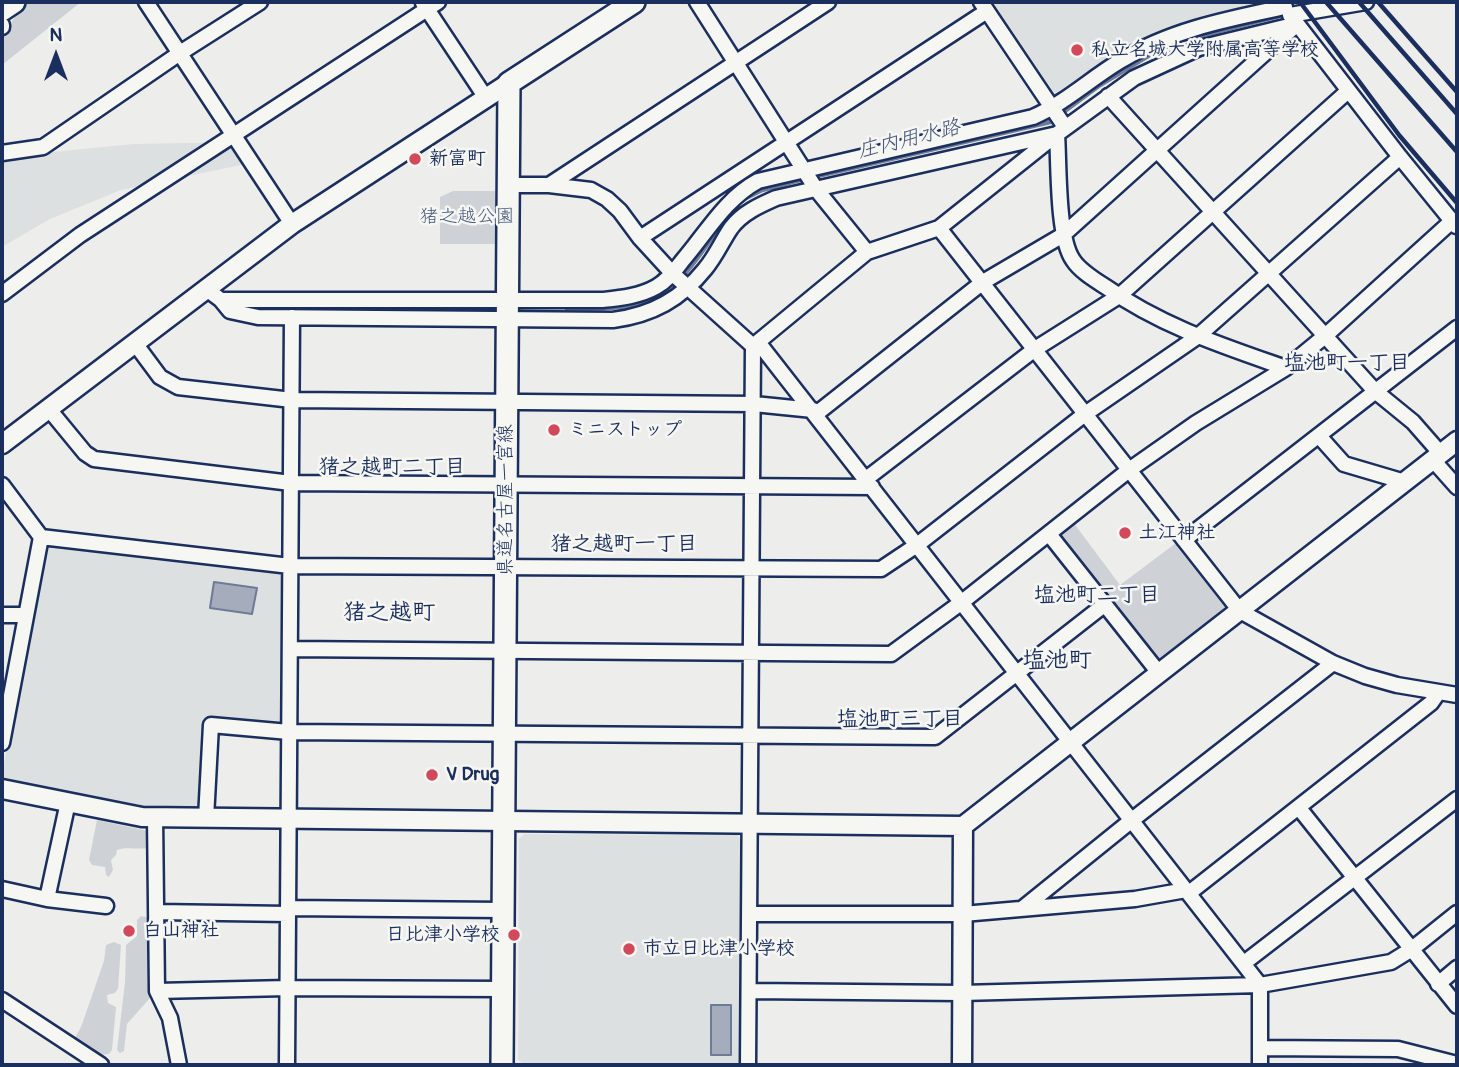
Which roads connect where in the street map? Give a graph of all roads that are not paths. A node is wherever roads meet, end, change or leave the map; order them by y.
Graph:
1 (14, 2) edge
2 (146, 2) edge
3 (260, 2) edge
4 (634, 2) edge
5 (697, 2) edge
6 (828, 2) edge
7 (1366, 2) edge
8 (429, 4) edge
9 (984, 6) edge
10 (2, 10) edge
11 (1288, 12) edge
12 (180, 53) junction
13 (736, 62) junction
14 (509, 82) junction
15 (1348, 91) junction
16 (1108, 96) junction
17 (486, 98) junction
18 (1058, 120) junction
19 (233, 135) junction
20 (788, 143) junction
21 (1158, 150) junction
22 (2, 153) edge
23 (1399, 158) junction
24 (807, 172) junction
25 (508, 185) junction
26 (549, 185) junction
27 (816, 188) junction
28 (1213, 212) junction
29 (292, 224) junction
30 (1455, 224) edge
31 (939, 228) junction
32 (1063, 235) junction
33 (640, 238) junction
34 (867, 253) junction
35 (1269, 274) junction
36 (680, 281) junction
37 (983, 282) junction
38 (205, 288) junction
39 (2, 294) edge
40 (1119, 296) junction
41 (221, 300) junction
42 (508, 309) junction
43 (292, 317) junction
44 (1457, 328) edge
45 (1325, 336) junction
46 (1197, 337) junction
47 (135, 342) junction
48 (755, 344) junction
49 (1035, 349) junction
50 (1286, 368) junction
51 (1375, 391) junction
52 (292, 401) junction
53 (507, 401) junction
54 (754, 404) junction
55 (48, 408) junction
56 (815, 412) junction
57 (1085, 414) junction
58 (1319, 436) junction
59 (1457, 441) edge
60 (2, 444) edge
61 (1437, 457) junction
62 (1129, 470) junction
63 (1405, 482) junction
64 (291, 483) junction
65 (869, 483) junction
66 (2, 485) edge
67 (506, 485) junction
68 (753, 486) junction
69 (1457, 487) edge
70 (1049, 534) junction
71 (41, 537) junction
72 (1184, 540) junction
73 (917, 545) junction
74 (290, 566) junction
75 (506, 567) junction
76 (752, 569) junction
77 (962, 602) junction
78 (1104, 606) junction
79 (1240, 611) junction
80 (2, 615) edge
81 (26, 615) junction
82 (290, 649) junction
83 (505, 651) junction
84 (752, 653) junction
85 (1333, 663) junction
86 (1017, 672) junction
87 (1159, 673) junction
88 (1438, 693) junction
89 (1457, 695) edge
90 (6, 698) edge
91 (289, 732) junction
92 (505, 733) junction
93 (751, 735) junction
94 (1072, 742) junction
95 (2, 743) edge
96 (2, 789) edge
97 (1457, 799) edge
98 (68, 803) junction
99 (1299, 808) junction
100 (155, 817) junction
101 (206, 818) junction
102 (289, 819) junction
103 (1132, 820) junction
104 (504, 822) junction
105 (750, 824) junction
106 (963, 826) junction
107 (1355, 878) junction
108 (2, 889) edge
109 (1188, 892) junction
110 (47, 899) junction
111 (106, 906) dead end
112 (1023, 908) junction
113 (503, 910) junction
114 (288, 911) junction
115 (156, 912) junction
116 (749, 914) junction
117 (963, 914) junction
118 (1457, 914) edge
119 (1412, 949) junction
120 (1244, 964) junction
121 (1457, 968) edge
122 (1438, 984) junction
123 (1260, 985) junction
124 (287, 988) junction
125 (503, 989) junction
126 (748, 990) junction
127 (158, 991) junction
128 (962, 993) junction
129 (2, 1000) edge
130 (1457, 1006) edge
131 (1260, 1048) junction
132 (1457, 1062) edge
133 (101, 1065) edge
134 (179, 1065) edge
135 (287, 1065) edge
136 (502, 1065) edge
137 (748, 1065) edge
138 (962, 1065) edge
139 (1260, 1065) edge

1 - 10 main road
2 - 12 street
3 - 12 street
4 - 14 main road
5 - 13 street
6 - 13 street
7 - 11 street
8 - 17 street
8 - 19 street
9 - 18 street
9 - 20 street
11 - 15 street
11 - 16 street
11 - 18 street
11 - 21 street
12 - 19 street
12 - 22 street
13 - 20 street
13 - 26 street
14 - 17 street
14 - 25 main road, 県道名古屋一宮線
15 - 23 street
15 - 28 street
16 - 18 street
16 - 21 street
17 - 29 street
18 - 24 street
18 - 27 street
18 - 31 street
18 - 32 street
19 - 29 street
19 - 39 street
20 - 24 street
20 - 33 street
21 - 28 street
21 - 32 street
23 - 30 street
23 - 35 street
24 - 27 street
24 - 36 street
25 - 26 street
25 - 42 main road, 県道名古屋一宮線
26 - 33 street
27 - 34 street
27 - 36 street
28 - 35 street
28 - 40 street
29 - 38 street
30 - 45 street
31 - 34 street
31 - 37 street
32 - 37 street
32 - 40 street
33 - 36 street
34 - 48 street
35 - 45 street
35 - 46 street
36 - 42 street
36 - 42 street
36 - 48 street
37 - 49 street
37 - 56 street
38 - 41 street
38 - 47 street
40 - 46 street
40 - 49 street
41 - 42 street
41 - 43 street
42 - 43 street
42 - 53 main road, 県道名古屋一宮線
43 - 52 street
44 - 51 street
45 - 50 street
45 - 51 street
46 - 50 street
46 - 57 street
47 - 52 street
47 - 55 street
48 - 54 street
48 - 56 street
49 - 57 street
49 - 65 street
50 - 62 street
51 - 58 street
51 - 61 street
52 - 53 street
52 - 64 street
53 - 54 street
53 - 67 main road, 県道名古屋一宮線
54 - 56 street
54 - 68 street
55 - 60 street
55 - 64 street
56 - 65 street
57 - 62 street
57 - 73 street
58 - 63 street
58 - 72 street
59 - 61 street
61 - 63 street
61 - 69 street
62 - 70 street
62 - 72 street
63 - 79 street
64 - 67 street
64 - 74 street
65 - 68 street
65 - 73 street
66 - 71 street
67 - 68 street
67 - 75 main road, 県道名古屋一宮線
68 - 76 street
70 - 77 street
70 - 78 street
71 - 74 street
71 - 81 street
72 - 79 street
73 - 76 street
73 - 77 street
74 - 75 street
74 - 82 street
75 - 76 street
75 - 83 main road, 県道名古屋一宮線
76 - 84 street
77 - 84 street
77 - 86 street
78 - 86 street
78 - 87 street
79 - 85 street
79 - 87 street
80 - 81 street
81 - 90 street
82 - 83 street
82 - 91 street
83 - 84 street
83 - 92 main road, 県道名古屋一宮線
84 - 93 street
85 - 88 street
85 - 103 street
86 - 93 street
86 - 94 street
87 - 94 street
88 - 89 street
88 - 99 street
90 - 95 street
91 - 92 street
91 - 101 street
91 - 102 street
92 - 93 street
92 - 104 main road, 県道名古屋一宮線
93 - 105 street
94 - 103 street
94 - 106 street
96 - 98 street
97 - 107 street
98 - 100 street
98 - 110 street
99 - 107 street
99 - 109 street
100 - 101 street
100 - 115 street
101 - 102 street
102 - 104 street
102 - 114 street
103 - 109 street
103 - 112 street
104 - 105 street
104 - 113 main road, 県道名古屋一宮線
105 - 106 street
105 - 116 street
106 - 117 street
107 - 119 street
107 - 120 street
108 - 110 street
109 - 112 street
109 - 120 street
110 - 111 street
112 - 117 street
113 - 114 street
113 - 125 main road, 県道名古屋一宮線
114 - 115 street
114 - 124 street
115 - 127 street
116 - 117 street
116 - 126 street
117 - 128 street
118 - 119 street
119 - 122 street
119 - 123 street
120 - 123 street
121 - 122 street
122 - 130 street
123 - 128 street
123 - 131 street
124 - 125 street
124 - 127 street
124 - 135 street
125 - 136 main road, 県道名古屋一宮線
126 - 128 street
126 - 137 street
127 - 134 street
128 - 138 street
129 - 133 street
131 - 132 street
131 - 139 street

